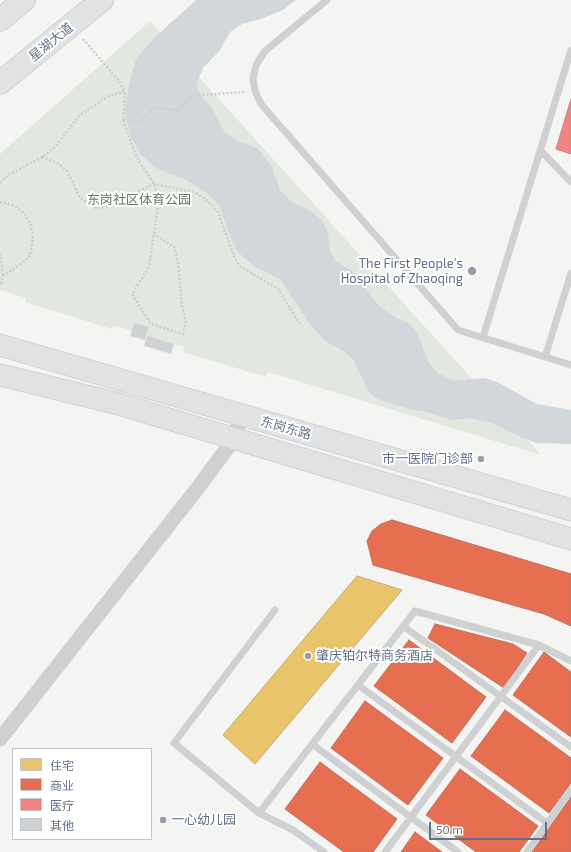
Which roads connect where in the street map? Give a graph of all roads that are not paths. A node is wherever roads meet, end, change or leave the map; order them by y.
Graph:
1 (24, 0) edge
2 (102, 0) edge
3 (327, 0) edge
4 (0, 20) edge
5 (571, 50) edge
6 (0, 83) edge
7 (540, 150) junction
8 (571, 182) edge
9 (571, 273) edge
10 (483, 337) junction
11 (5, 345) edge
12 (545, 357) junction
13 (571, 365) edge
14 (0, 375) edge
15 (241, 415) junction
16 (234, 439) junction
17 (571, 510) edge
18 (571, 539) edge
19 (274, 610) dead end
20 (403, 626) junction
21 (539, 645) junction
22 (571, 661) edge
23 (358, 685) junction
24 (501, 697) junction
25 (0, 739) edge
26 (312, 744) junction
27 (571, 747) edge
28 (456, 757) junction
29 (571, 790) edge
30 (258, 813) junction
31 (411, 817) junction
32 (547, 823) junction
33 (314, 849) edge
34 (324, 852) edge
35 (385, 852) edge
36 (458, 852) edge
37 (527, 852) edge

1 - 4 main road
2 - 6 main road, 星湖大道
3 - 10 lane
5 - 7 lane
7 - 8 lane
7 - 10 lane
9 - 12 lane
10 - 12 lane
11 - 15 main road, 东岗东路
12 - 13 lane
14 - 16 main road, 东岗东路
15 - 16 street
15 - 17 main road, 东岗东路
16 - 18 main road, 东岗东路
16 - 25 street
19 - 30 lane
20 - 21 lane
20 - 23 lane
20 - 24 lane
21 - 22 lane
21 - 24 lane
23 - 26 lane
23 - 28 lane
24 - 27 lane
24 - 28 lane
26 - 30 lane
26 - 31 lane
28 - 31 lane
28 - 32 lane
29 - 32 lane
30 - 33 lane
31 - 35 lane
31 - 36 lane
32 - 37 lane
33 - 34 lane

